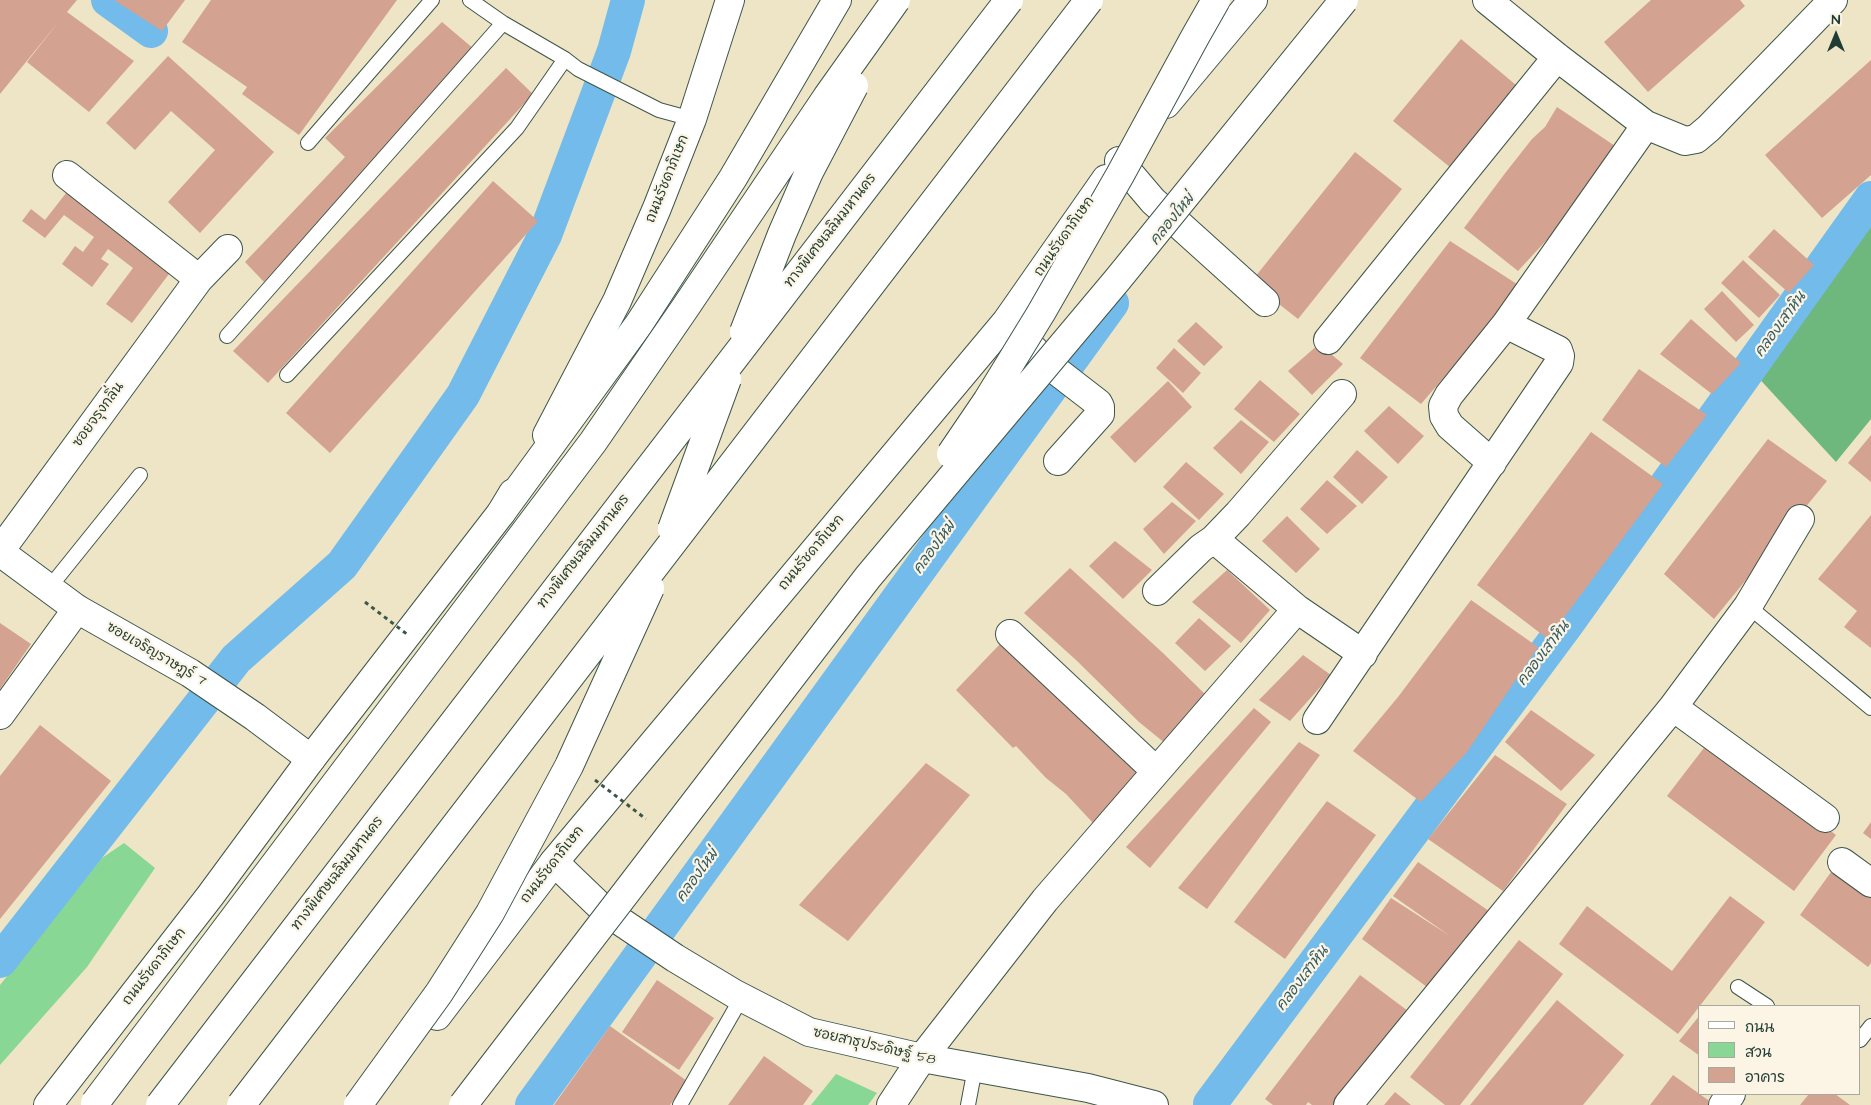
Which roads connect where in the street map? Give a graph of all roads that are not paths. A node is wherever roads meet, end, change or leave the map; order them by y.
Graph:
1 (432, 0) edge
2 (470, 0) edge
3 (730, 0) edge
4 (837, 0) edge
5 (896, 0) edge
6 (904, 0) edge
7 (1009, 0) edge
8 (1089, 0) edge
9 (1216, 0) edge
10 (1253, 0) edge
11 (1344, 0) edge
12 (1487, 0) edge
13 (1833, 0) edge
14 (503, 23) junction
15 (1556, 57) junction
16 (565, 59) junction
17 (692, 119) junction
18 (1646, 125) junction
19 (308, 142) dead end
20 (1119, 160) junction
21 (67, 175) dead end
22 (228, 249) dead end
23 (199, 279) junction
24 (1265, 302) dead end
25 (1006, 322) junction
26 (1506, 324) junction
27 (227, 336) dead end
28 (1328, 340) dead end
29 (287, 375) dead end
30 (1342, 394) dead end
31 (1058, 461) dead end
32 (1492, 463) junction
33 (140, 475) dead end
34 (501, 513) junction
35 (1800, 519) dead end
36 (1214, 539) junction
37 (0, 551) edge
38 (868, 577) junction
39 (49, 588) junction
40 (1157, 591) dead end
41 (1748, 606) junction
42 (77, 609) junction
43 (1296, 609) junction
44 (1010, 634) dead end
45 (1363, 654) junction
46 (1673, 707) junction
47 (1871, 708) edge
48 (0, 715) edge
49 (1317, 720) dead end
50 (311, 759) junction
51 (1156, 771) junction
52 (1825, 818) dead end
53 (554, 862) junction
54 (1842, 862) dead end
55 (1871, 883) edge
56 (1738, 987) dead end
57 (742, 997) junction
58 (1766, 1005) edge
59 (1871, 1026) edge
60 (1861, 1039) edge
61 (922, 1058) junction
62 (976, 1068) junction
63 (1108, 1099) edge
64 (48, 1105) edge
65 (94, 1105) edge
66 (160, 1105) edge
67 (241, 1105) edge
68 (358, 1105) edge
69 (370, 1105) edge
70 (463, 1105) edge
71 (680, 1105) edge
72 (891, 1105) edge
73 (968, 1105) edge
74 (1154, 1105) edge
75 (1348, 1105) edge

1 - 19 lane
2 - 14 lane
3 - 17 main road, ถนนรัชดาภิเษก
4 - 34 main road
5 - 65 main road, bridge
6 - 68 main road, bridge
7 - 66 main road, ทางพิเศษเฉลิมมหานคร, bridge
8 - 67 main road, bridge
9 - 38 main road, bridge
10 - 20 main road, ถนนรัชดาภิเษก
11 - 38 main road, bridge
12 - 15 main road
13 - 18 main road
14 - 16 lane
14 - 27 lane
15 - 18 main road
15 - 28 main road
16 - 17 lane
16 - 29 lane
17 - 34 main road, ถนนรัชดาภิเษก
18 - 26 main road
20 - 24 main road
20 - 25 main road, ถนนรัชดาภิเษก
21 - 23 main road
22 - 23 main road, ซอยจรุงกลิ่น
23 - 37 main road, ซอยจรุงกลิ่น
25 - 31 main road
25 - 53 main road, ถนนรัชดาภิเษก
26 - 32 main road
26 - 32 main road
30 - 36 main road
32 - 45 main road
33 - 39 lane
34 - 50 main road, ถนนรัชดาภิเษก
35 - 41 main road
36 - 40 main road
36 - 43 main road
37 - 39 main road, ซอยเจริญราษฎร์ 7
38 - 70 main road, bridge
39 - 42 main road, ซอยเจริญราษฎร์ 7
41 - 46 main road
41 - 47 lane
42 - 48 main road
42 - 50 main road, ซอยเจริญราษฎร์ 7
43 - 45 main road
43 - 51 main road
44 - 51 main road
45 - 49 main road
46 - 52 main road
46 - 75 main road
50 - 64 main road, ถนนรัชดาภิเษก
51 - 61 main road
53 - 57 main road, ซอยสาธุประดิษฐ์ 58
53 - 69 main road, ถนนรัชดาภิเษก
54 - 55 main road
56 - 58 lane
57 - 61 main road, ซอยสาธุประดิษฐ์ 58
57 - 71 lane
59 - 60 lane
61 - 62 main road, ซอยสาธุประดิษฐ์ 58
61 - 72 main road
62 - 63 main road, ซอยสาธุประดิษฐ์ 58
62 - 73 lane
63 - 74 main road, ซอยสาธุประดิษฐ์ 58

